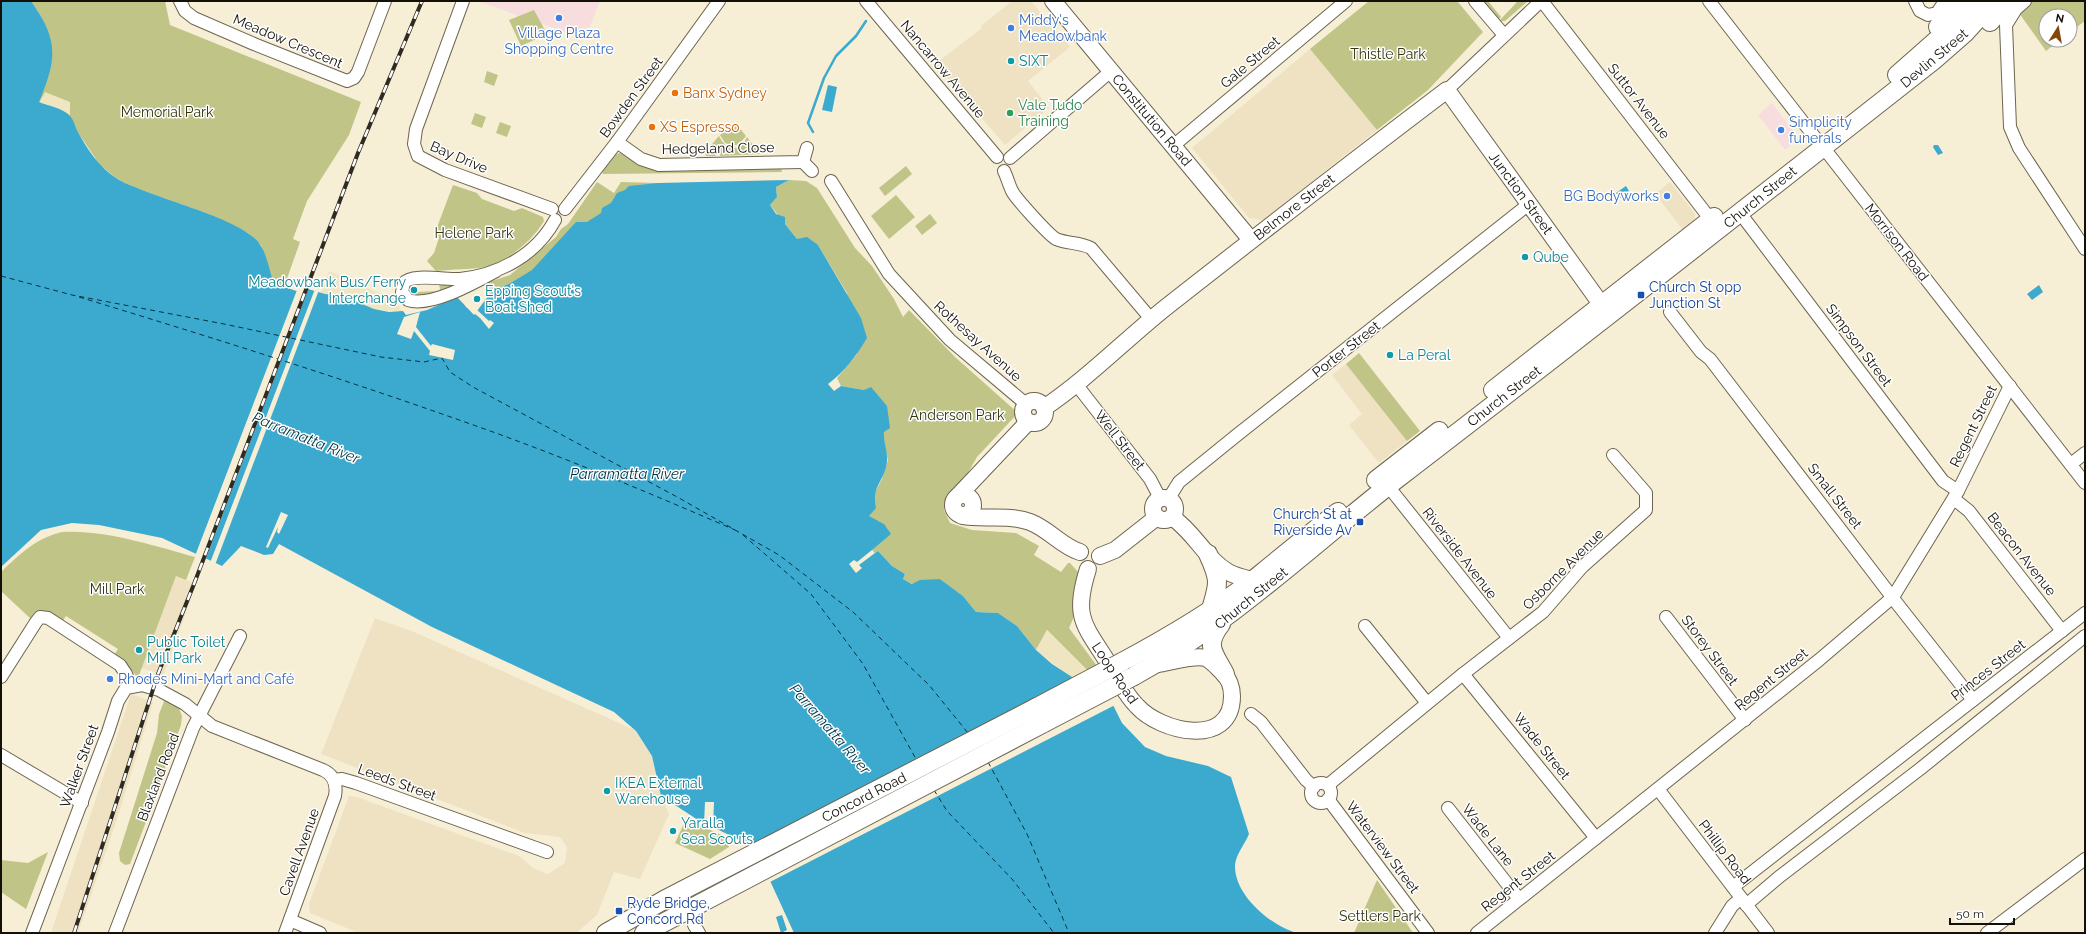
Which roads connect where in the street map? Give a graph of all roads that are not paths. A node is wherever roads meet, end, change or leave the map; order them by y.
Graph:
1 (180, 1) edge
2 (385, 1) edge
3 (463, 1) edge
4 (719, 1) edge
5 (866, 1) edge
6 (1053, 1) edge
7 (1346, 1) edge
8 (1475, 1) edge
9 (1541, 1) edge
10 (1709, 1) edge
11 (1915, 1) edge
12 (1945, 1) edge
13 (1959, 1) edge
14 (1977, 1) edge
15 (1994, 1) edge
16 (2009, 1) edge
17 (2024, 1) edge
18 (1504, 35) junction
19 (1928, 48) junction
20 (1111, 71) junction
21 (1447, 90) junction
22 (1871, 105) junction
23 (617, 142) junction
24 (1820, 143) junction
25 (1173, 146) junction
26 (807, 148) dead end
27 (1003, 158) junction
28 (803, 162) junction
29 (812, 171) dead end
30 (831, 181) dead end
31 (1529, 204) junction
32 (565, 209) joint
33 (1740, 213) junction
34 (553, 214) junction
35 (1712, 220) junction
36 (1251, 240) junction
37 (2085, 249) edge
38 (496, 271) junction
39 (1605, 310) junction
40 (1670, 312) dead end
41 (1151, 319) junction
42 (1076, 384) junction
43 (2010, 386) junction
44 (1026, 404) junction
45 (1044, 408) junction
46 (1028, 422) junction
47 (2085, 454) edge
48 (1613, 455) dead end
49 (2071, 464) junction
50 (2085, 483) edge
51 (1388, 486) junction
52 (1956, 495) junction
53 (1164, 498) junction
54 (967, 500) junction
55 (992, 517) junction
56 (1165, 517) junction
57 (1080, 552) junction
58 (1208, 554) junction
59 (1100, 556) junction
60 (1088, 569) junction
61 (1252, 580) junction
62 (1893, 597) junction
63 (2085, 613) edge
64 (1218, 614) junction
65 (1666, 617) dead end
66 (1365, 626) dead end
67 (2062, 631) junction
68 (240, 636) dead end
69 (2085, 636) edge
70 (1509, 638) junction
71 (1122, 662) joint
72 (1158, 664) junction
73 (1225, 674) junction
74 (1464, 674) junction
75 (1134, 676) joint
76 (1, 678) edge
77 (130, 685) junction
78 (1974, 700) junction
79 (1427, 703) junction
80 (1251, 714) dead end
81 (198, 715) junction
82 (1744, 720) junction
83 (1908, 750) junction
84 (1, 755) edge
85 (1920, 768) junction
86 (334, 780) junction
87 (1328, 785) junction
88 (1314, 787) junction
89 (1658, 789) junction
90 (1328, 799) junction
91 (82, 803) junction
92 (1448, 808) dead end
93 (1596, 838) junction
94 (547, 852) dead end
95 (2085, 859) edge
96 (1765, 861) junction
97 (1779, 877) junction
98 (1733, 887) junction
99 (1519, 899) junction
100 (1744, 901) junction
101 (680, 914) junction
102 (290, 920) junction
103 (696, 929) edge
104 (32, 933) edge
105 (115, 933) edge
106 (285, 933) edge
107 (320, 933) edge
108 (606, 933) edge
109 (644, 933) edge
110 (1428, 933) edge
111 (1476, 933) edge
112 (1715, 933) edge
113 (1768, 933) edge
114 (1987, 933) edge

1 - 2 street, Meadow Crescent
3 - 34 street, Bay Drive
4 - 23 street, Bowden Street
5 - 27 street, Nancarrow Avenue
6 - 20 main road, Constitution Road
7 - 25 street, Gale Street
8 - 18 street
9 - 18 street, Belmore Street
9 - 35 street, Suttor Avenue
10 - 24 street, Morrison Road
11 - 12 street
13 - 19 highway
14 - 19 highway, Devlin Street
15 - 22 highway, Devlin Street
16 - 22 highway
17 - 37 street
18 - 21 street, Belmore Street
19 - 22 highway, Devlin Street
20 - 25 main road, Constitution Road
20 - 27 street
21 - 31 main road, Junction Street
21 - 36 main road, Belmore Street
22 - 24 highway, Church Street
23 - 28 street, Hedgeland Close
23 - 32 street, Bowden Street
24 - 33 highway, Church Street
24 - 35 highway, Church Street
24 - 43 street, Morrison Road
25 - 36 main road, Constitution Road
26 - 28 street
27 - 41 street
28 - 29 street
30 - 44 street, Rothesay Avenue
31 - 39 main road, Junction Street
31 - 53 street, Porter Street
32 - 34 street, Bay Drive
33 - 39 highway, Church Street
33 - 52 street, Simpson Street
34 - 38 street
35 - 39 highway, Church Street
36 - 41 main road, Belmore Street
38 - 38 street
39 - 51 highway, Church Street
39 - 61 highway, Church Street
40 - 62 street, Small Street
41 - 42 main road, Belmore Street
42 - 45 main road, Belmore Street
42 - 53 street, Well Street
43 - 49 street, Morrison Road
43 - 52 street, Regent Street
44 - 45 main road
44 - 46 main road
45 - 46 main road
46 - 54 main road
47 - 49 street
48 - 70 street, Osborne Avenue
49 - 50 street, Morrison Road
51 - 64 highway, Church Street
51 - 70 street, Riverside Avenue
52 - 62 street, Regent Street
52 - 67 street, Beacon Avenue
53 - 56 main road
54 - 55 main road
54 - 55 main road
55 - 57 main road
56 - 58 main road
56 - 59 main road
57 - 59 main road
57 - 60 main road
58 - 61 main road
58 - 64 highway
59 - 60 main road
60 - 73 main road, Loop Road
61 - 64 highway, Church Street
62 - 78 street, Small Street
62 - 82 street, Regent Street
63 - 67 street, Princes Street
64 - 71 highway, Church Street
64 - 72 highway, Church Street
64 - 73 highway
65 - 82 street, Storey Street
66 - 79 street
67 - 78 street, Princes Street
68 - 81 street, Blaxland Road
69 - 85 street
70 - 74 street, Osborne Avenue
71 - 108 highway, Concord Road, bridge
72 - 73 main road, Loop Road
72 - 75 highway, Church Street
74 - 79 street, Osborne Avenue
74 - 93 street, Wade Street
75 - 101 highway, Concord Road, bridge
76 - 77 street
77 - 81 street
77 - 91 street, Walker Street
78 - 83 street, Princes Street
79 - 87 street, Osborne Avenue
80 - 88 street
81 - 86 street
81 - 105 street, Blaxland Road
82 - 89 street, Regent Street
83 - 85 street
83 - 96 street, Princes Street
84 - 91 street
85 - 97 street
86 - 94 street, Leeds Street
86 - 102 street, Cavell Avenue
87 - 88 street
87 - 90 street
88 - 90 street
89 - 93 street, Regent Street
89 - 98 street, Phillip Road
90 - 110 street, Waterview Street
91 - 104 street, Walker Street
92 - 99 street, Wade Lane
93 - 99 street, Regent Street
95 - 114 street
96 - 97 street
96 - 98 street, Princes Street
97 - 100 street
98 - 100 street, Phillip Road
99 - 111 street, Regent Street
100 - 112 street
100 - 113 street, Phillip Road
101 - 103 highway
101 - 109 highway, Concord Road
102 - 106 street, Cavell Avenue
102 - 107 street

